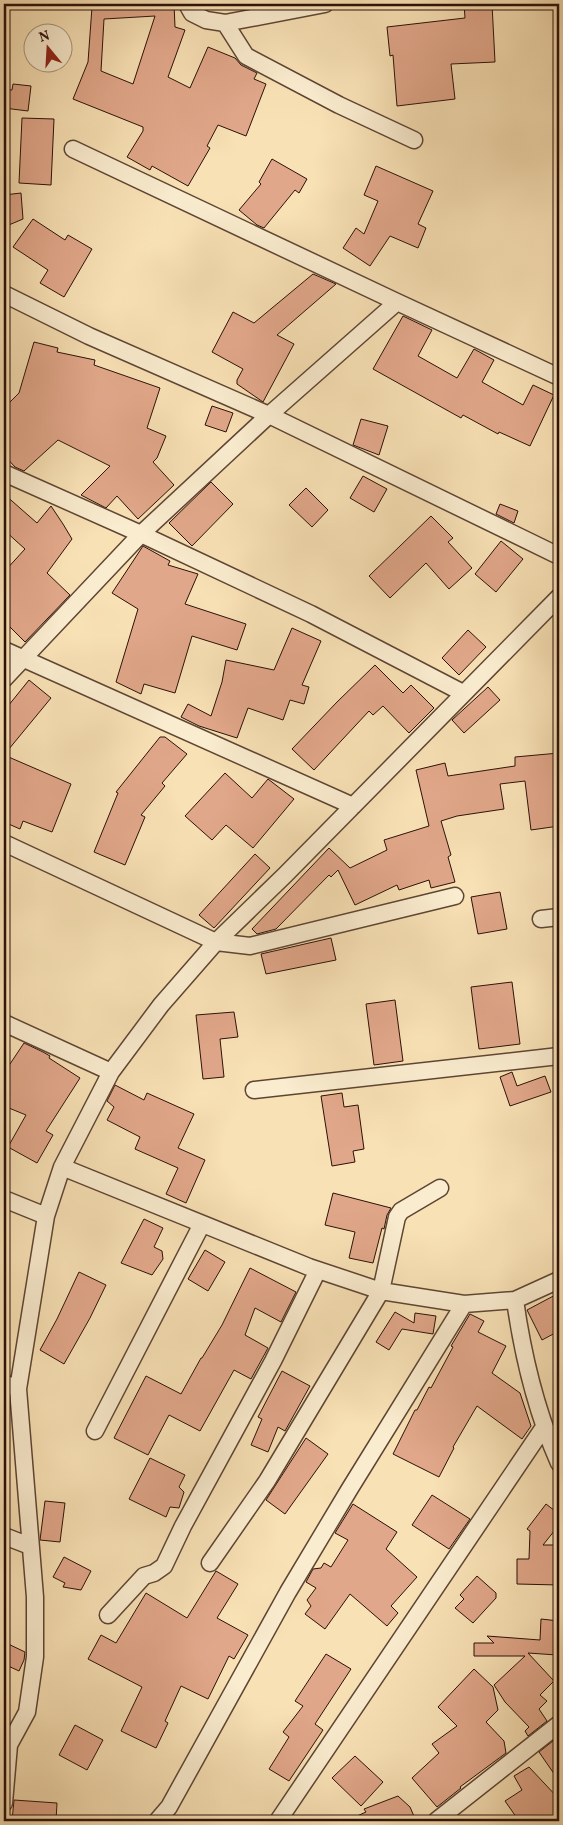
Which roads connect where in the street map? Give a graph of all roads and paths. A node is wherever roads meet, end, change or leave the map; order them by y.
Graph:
1 (187, 4) edge
2 (325, 4) edge
3 (225, 24) junction
4 (414, 140) dead end
5 (73, 149) dead end
6 (4, 294) edge
7 (397, 302) junction
8 (559, 376) edge
9 (270, 415) junction
10 (4, 473) edge
11 (142, 534) junction
12 (559, 556) edge
13 (559, 597) edge
14 (4, 650) edge
15 (23, 658) junction
16 (4, 679) edge
17 (463, 693) junction
18 (353, 806) junction
19 (4, 843) edge
20 (456, 896) dead end
21 (559, 917) edge
22 (541, 919) dead end
23 (216, 942) junction
24 (4, 1023) edge
25 (559, 1056) edge
26 (111, 1072) junction
27 (254, 1090) dead end
28 (62, 1167) junction
29 (440, 1188) dead end
30 (4, 1199) edge
31 (46, 1216) junction
32 (202, 1224) junction
33 (318, 1270) junction
34 (559, 1280) edge
35 (381, 1291) junction
36 (515, 1300) junction
37 (464, 1304) junction
38 (11, 1386) edge
39 (544, 1427) junction
40 (95, 1431) dead end
41 (559, 1463) edge
42 (4, 1536) edge
43 (30, 1546) junction
44 (210, 1563) dead end
45 (108, 1614) dead end
46 (559, 1724) edge
47 (6, 1744) edge
48 (4, 1803) edge
49 (157, 1821) edge
50 (278, 1821) edge
51 (436, 1821) edge

1 - 3 street
2 - 3 street
3 - 4 street
5 - 7 street
6 - 9 street
7 - 8 street
7 - 9 street
9 - 11 street
9 - 12 street
10 - 11 street
11 - 15 street
11 - 17 street
13 - 17 street
14 - 15 street
15 - 16 street
15 - 18 street
17 - 18 street
18 - 23 street
19 - 23 street
20 - 23 street
21 - 22 street
23 - 26 street
24 - 26 street
25 - 27 street
26 - 28 street
28 - 31 street
28 - 32 street
29 - 35 street
30 - 31 street
31 - 38 street
32 - 33 street
32 - 40 street
33 - 35 street
33 - 45 street
34 - 36 street
35 - 37 street
35 - 44 street
36 - 37 street
36 - 39 street
37 - 49 street
38 - 43 street
39 - 41 street
39 - 50 street
42 - 43 street
43 - 47 street
46 - 51 street
47 - 48 street

